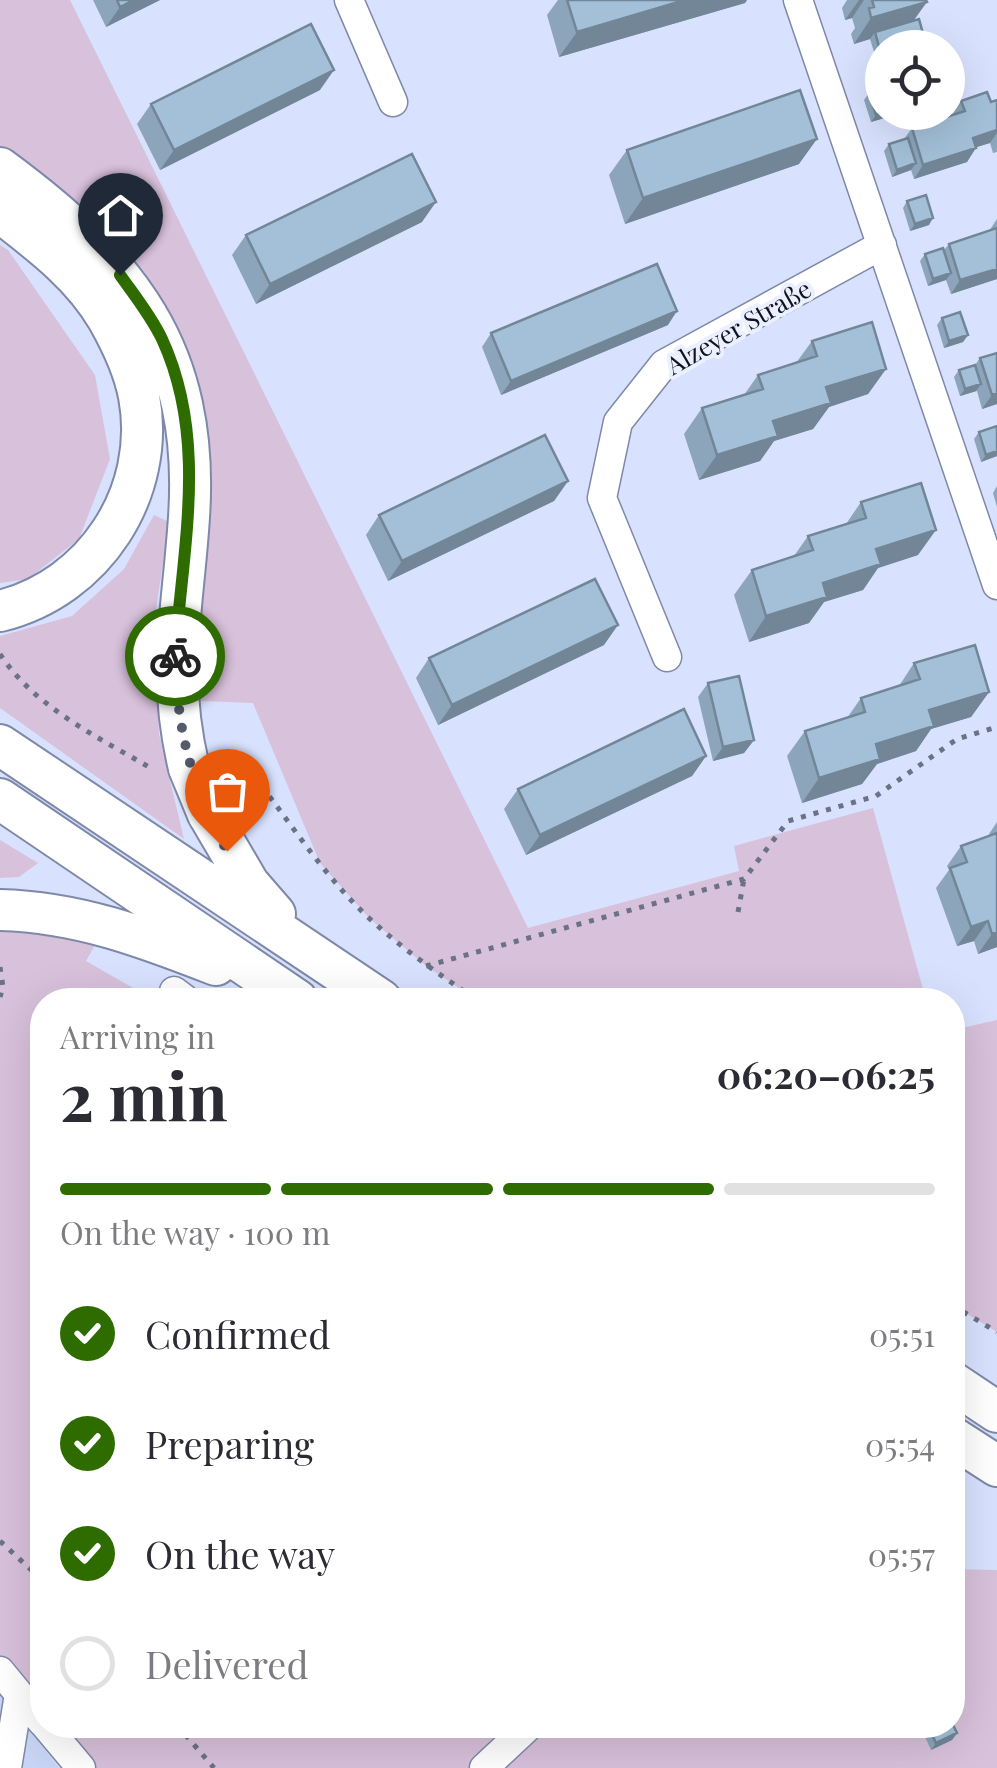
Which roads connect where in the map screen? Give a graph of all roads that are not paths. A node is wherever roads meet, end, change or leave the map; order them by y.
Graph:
1 (350, 0) edge
2 (798, 0) edge
3 (393, 102) dead end
4 (0, 168) edge
5 (0, 212) edge
6 (882, 245) junction
7 (997, 586) edge
8 (9, 608) edge
9 (667, 657) dead end
10 (0, 745) edge
11 (0, 799) edge
12 (11, 910) edge
13 (307, 951) junction
14 (270, 988) edge
15 (280, 988) edge
16 (363, 988) edge
17 (965, 1391) edge
18 (997, 1412) edge
19 (965, 1445) edge
20 (997, 1466) edge
21 (0, 1670) edge
22 (19, 1694) junction
23 (30, 1707) edge
24 (56, 1738) edge
25 (516, 1738) edge
26 (7, 1768) edge
27 (81, 1768) edge
28 (484, 1768) edge

1 - 3 street
2 - 6 street
4 - 13 highway, bridge
5 - 8 highway
6 - 7 street
6 - 9 street, Alzeyer Straße
10 - 13 highway
11 - 15 highway
12 - 14 highway
13 - 16 highway
17 - 18 highway
19 - 20 highway
21 - 22 street
22 - 23 street
22 - 26 street
24 - 27 street
25 - 28 street

